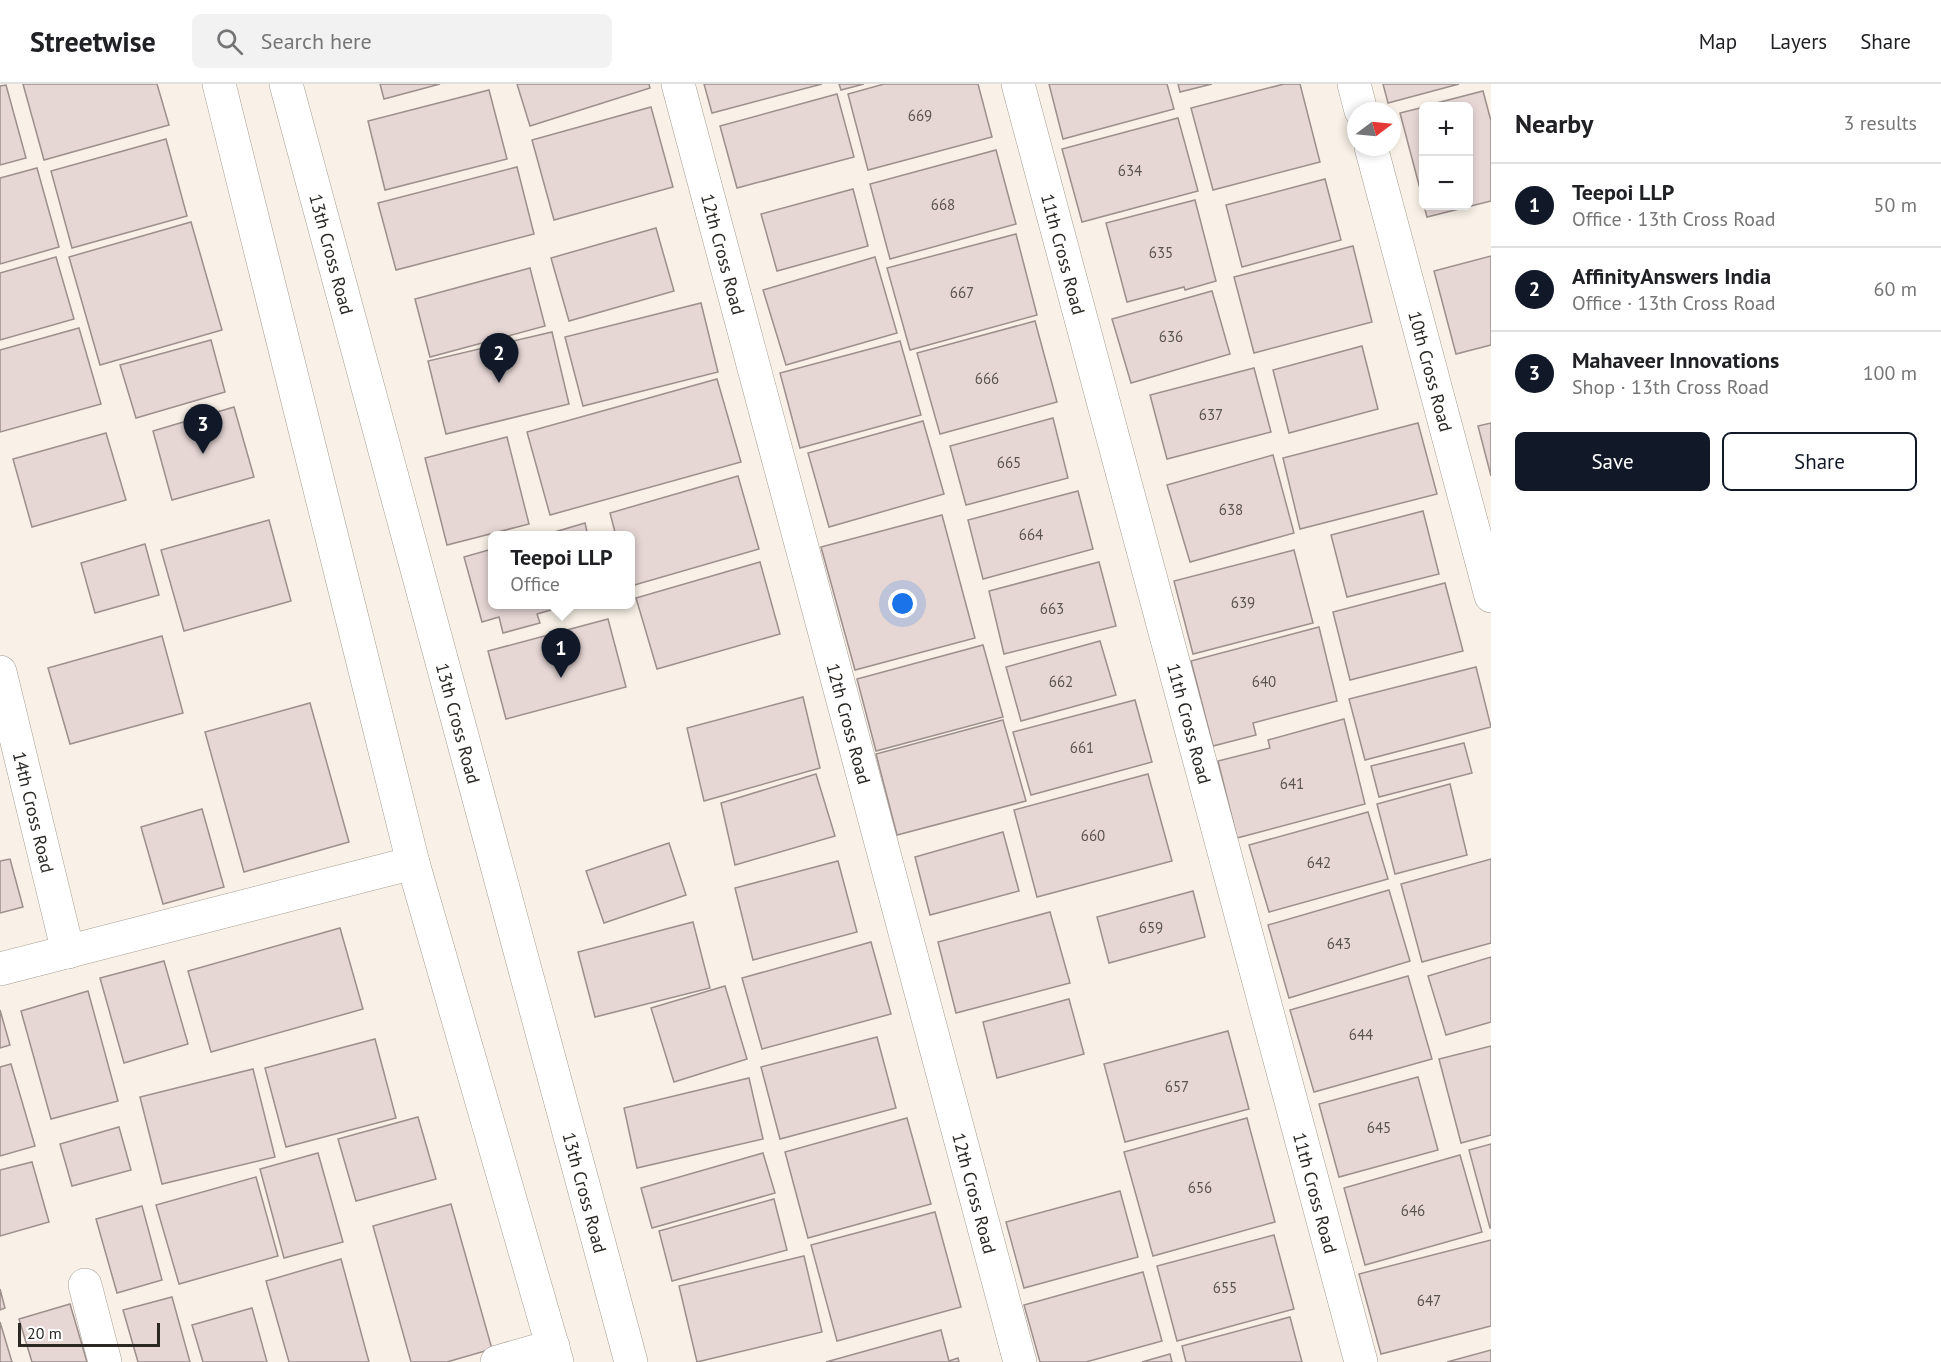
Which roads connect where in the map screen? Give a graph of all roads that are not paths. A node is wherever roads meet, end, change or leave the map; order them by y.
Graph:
1 (219, 84) edge
2 (286, 84) edge
3 (678, 84) edge
4 (1018, 84) edge
5 (1354, 84) edge
6 (1359, 102) edge
7 (1373, 156) edge
8 (1491, 596) edge
9 (0, 672) edge
10 (413, 863) junction
11 (68, 952) junction
12 (0, 969) edge
13 (86, 1286) dead end
14 (555, 1354) edge
15 (105, 1362) edge
16 (497, 1362) edge
17 (632, 1362) edge
18 (1020, 1362) edge
19 (1361, 1362) edge

1 - 10 street
2 - 17 street, 13th Cross Road
3 - 18 street, 12th Cross Road
4 - 19 street, 11th Cross Road
5 - 6 street
7 - 8 street, 10th Cross Road
9 - 11 street, 14th Cross Road
10 - 11 street
10 - 14 street
11 - 12 street
13 - 15 street
14 - 16 street

